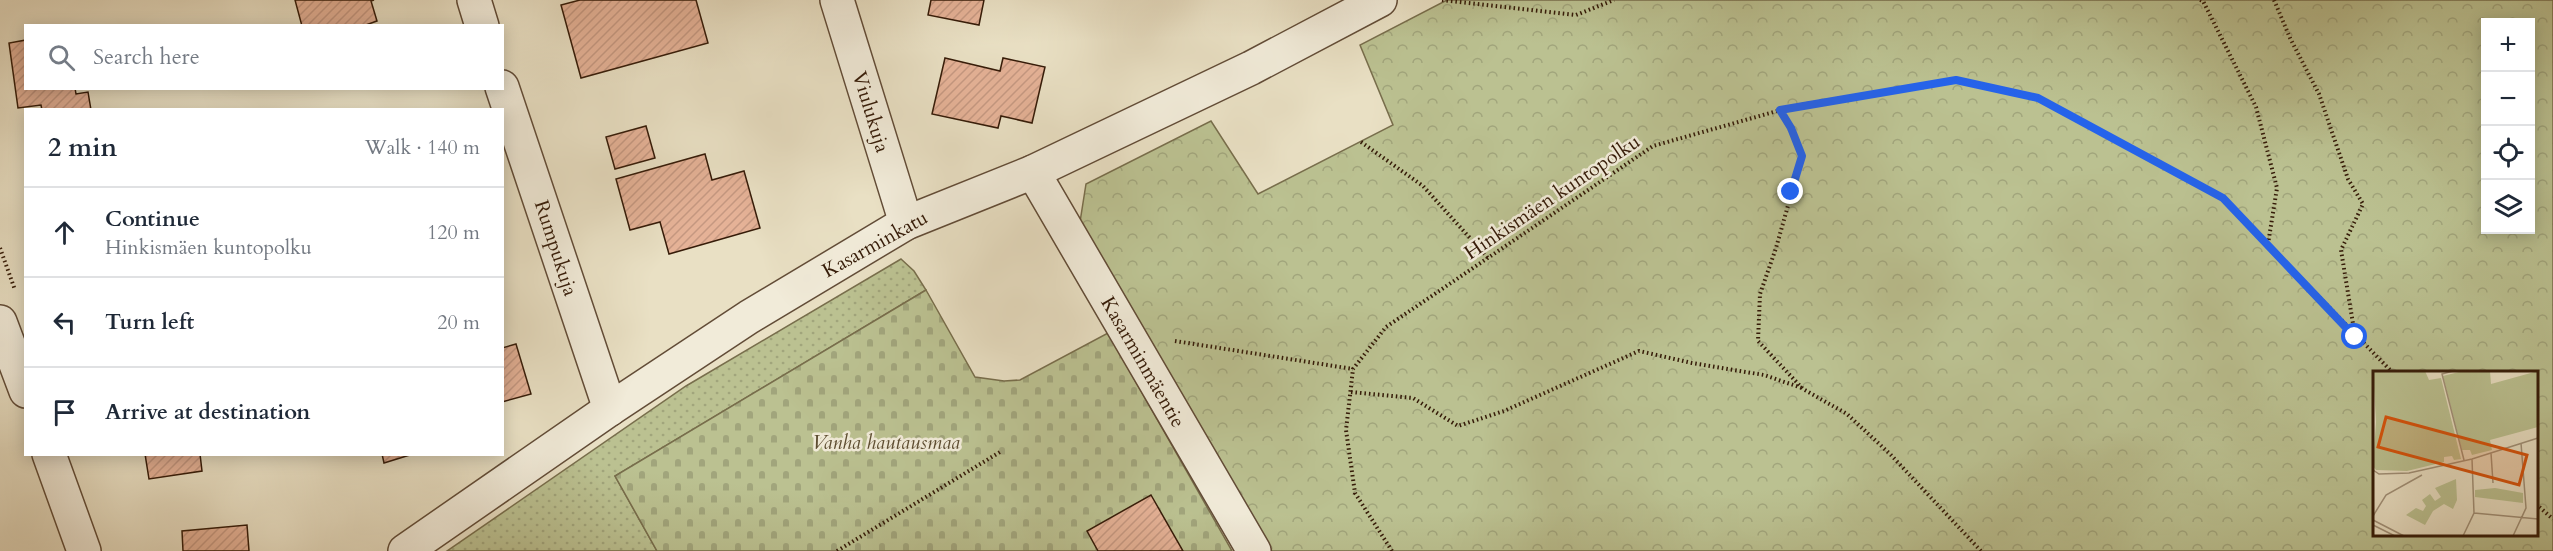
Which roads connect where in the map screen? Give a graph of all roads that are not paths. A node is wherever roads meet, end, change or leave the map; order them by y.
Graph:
1 (474, 0) edge
2 (837, 0) edge
3 (1380, 0) edge
4 (481, 24) edge
5 (503, 90) edge
6 (1033, 172) junction
7 (906, 224) junction
8 (5, 319) edge
9 (24, 385) edge
10 (610, 409) junction
11 (50, 456) edge
12 (84, 551) edge
13 (405, 551) edge
14 (1254, 551) edge

1 - 4 street
2 - 7 street, Viulukuja
3 - 6 street, Kasarminkatu
5 - 10 street, Rumpukuja
6 - 7 street, Kasarminkatu
6 - 14 street, Kasarminmäentie
7 - 10 street, Kasarminkatu
8 - 9 street
10 - 13 street, Kasarminkatu
11 - 12 street

